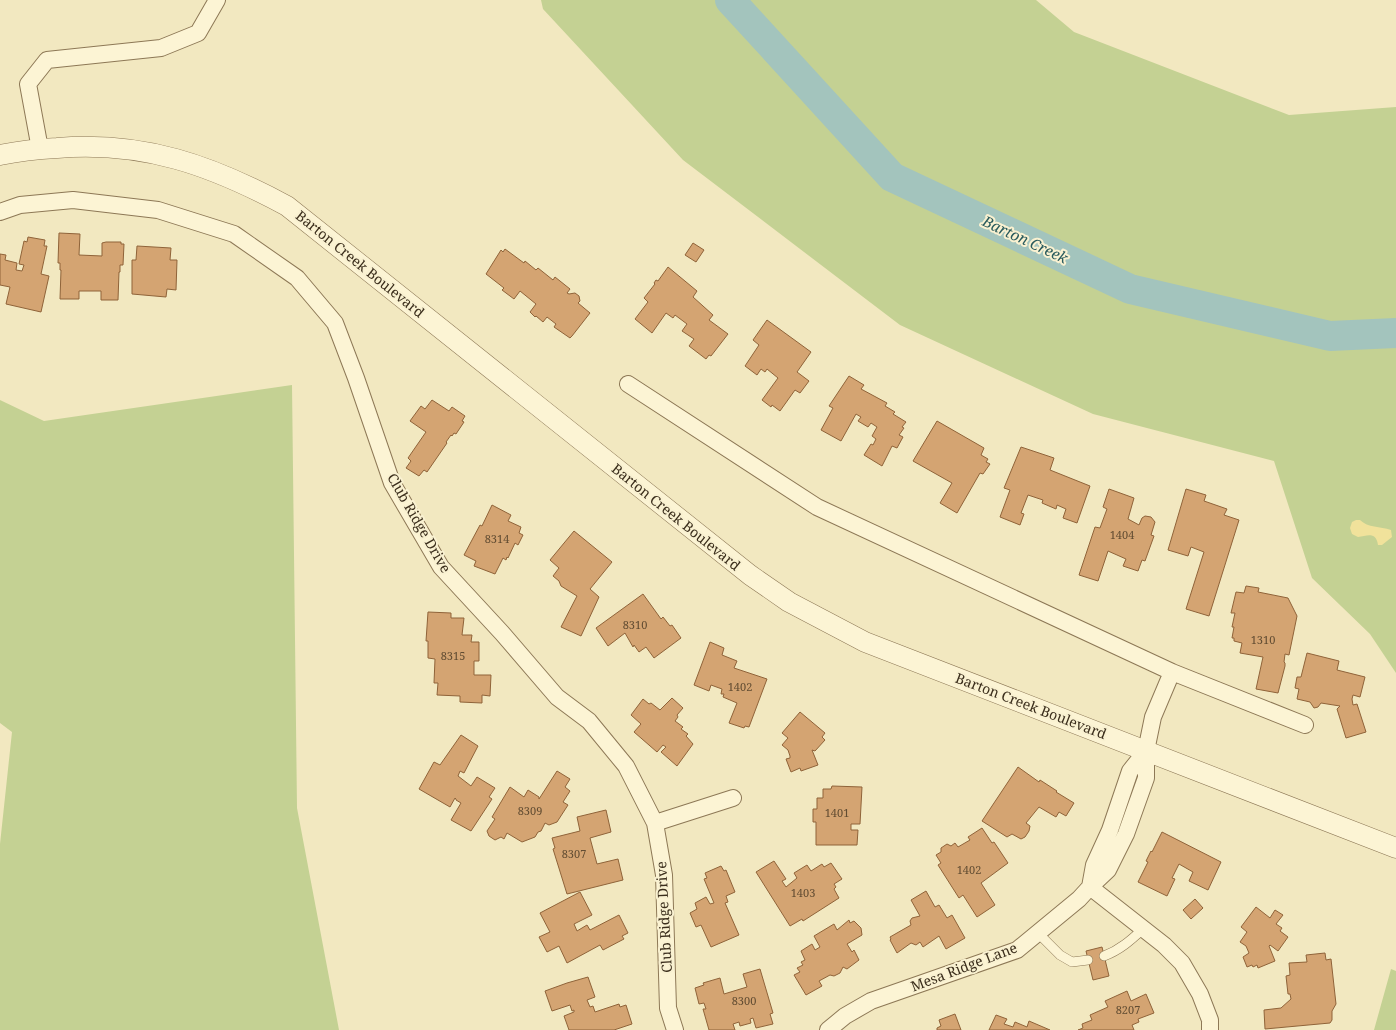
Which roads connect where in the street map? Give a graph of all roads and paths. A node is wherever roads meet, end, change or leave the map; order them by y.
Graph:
1 (217, 0) edge
2 (40, 149) junction
3 (0, 156) edge
4 (0, 212) edge
5 (628, 384) dead end
6 (1172, 672) junction
7 (1304, 725) dead end
8 (1146, 751) junction
9 (733, 798) dead end
10 (655, 823) junction
11 (1396, 848) edge
12 (1090, 887) junction
13 (1143, 929) junction
14 (1038, 933) junction
15 (1104, 956) dead end
16 (1088, 960) dead end
17 (675, 1030) edge
18 (828, 1030) edge
19 (1210, 1030) edge

1 - 2 street
2 - 3 street, Barton Creek Boulevard
2 - 8 street, Barton Creek Boulevard
4 - 10 street, Club Ridge Drive
5 - 6 street
6 - 7 street
6 - 8 street
8 - 11 street, Barton Creek Boulevard
8 - 12 street
9 - 10 street
10 - 17 street, Club Ridge Drive
12 - 13 street
12 - 14 street, Mesa Ridge Lane
13 - 15 lane
13 - 19 street
14 - 16 lane
14 - 18 street, Mesa Ridge Lane

